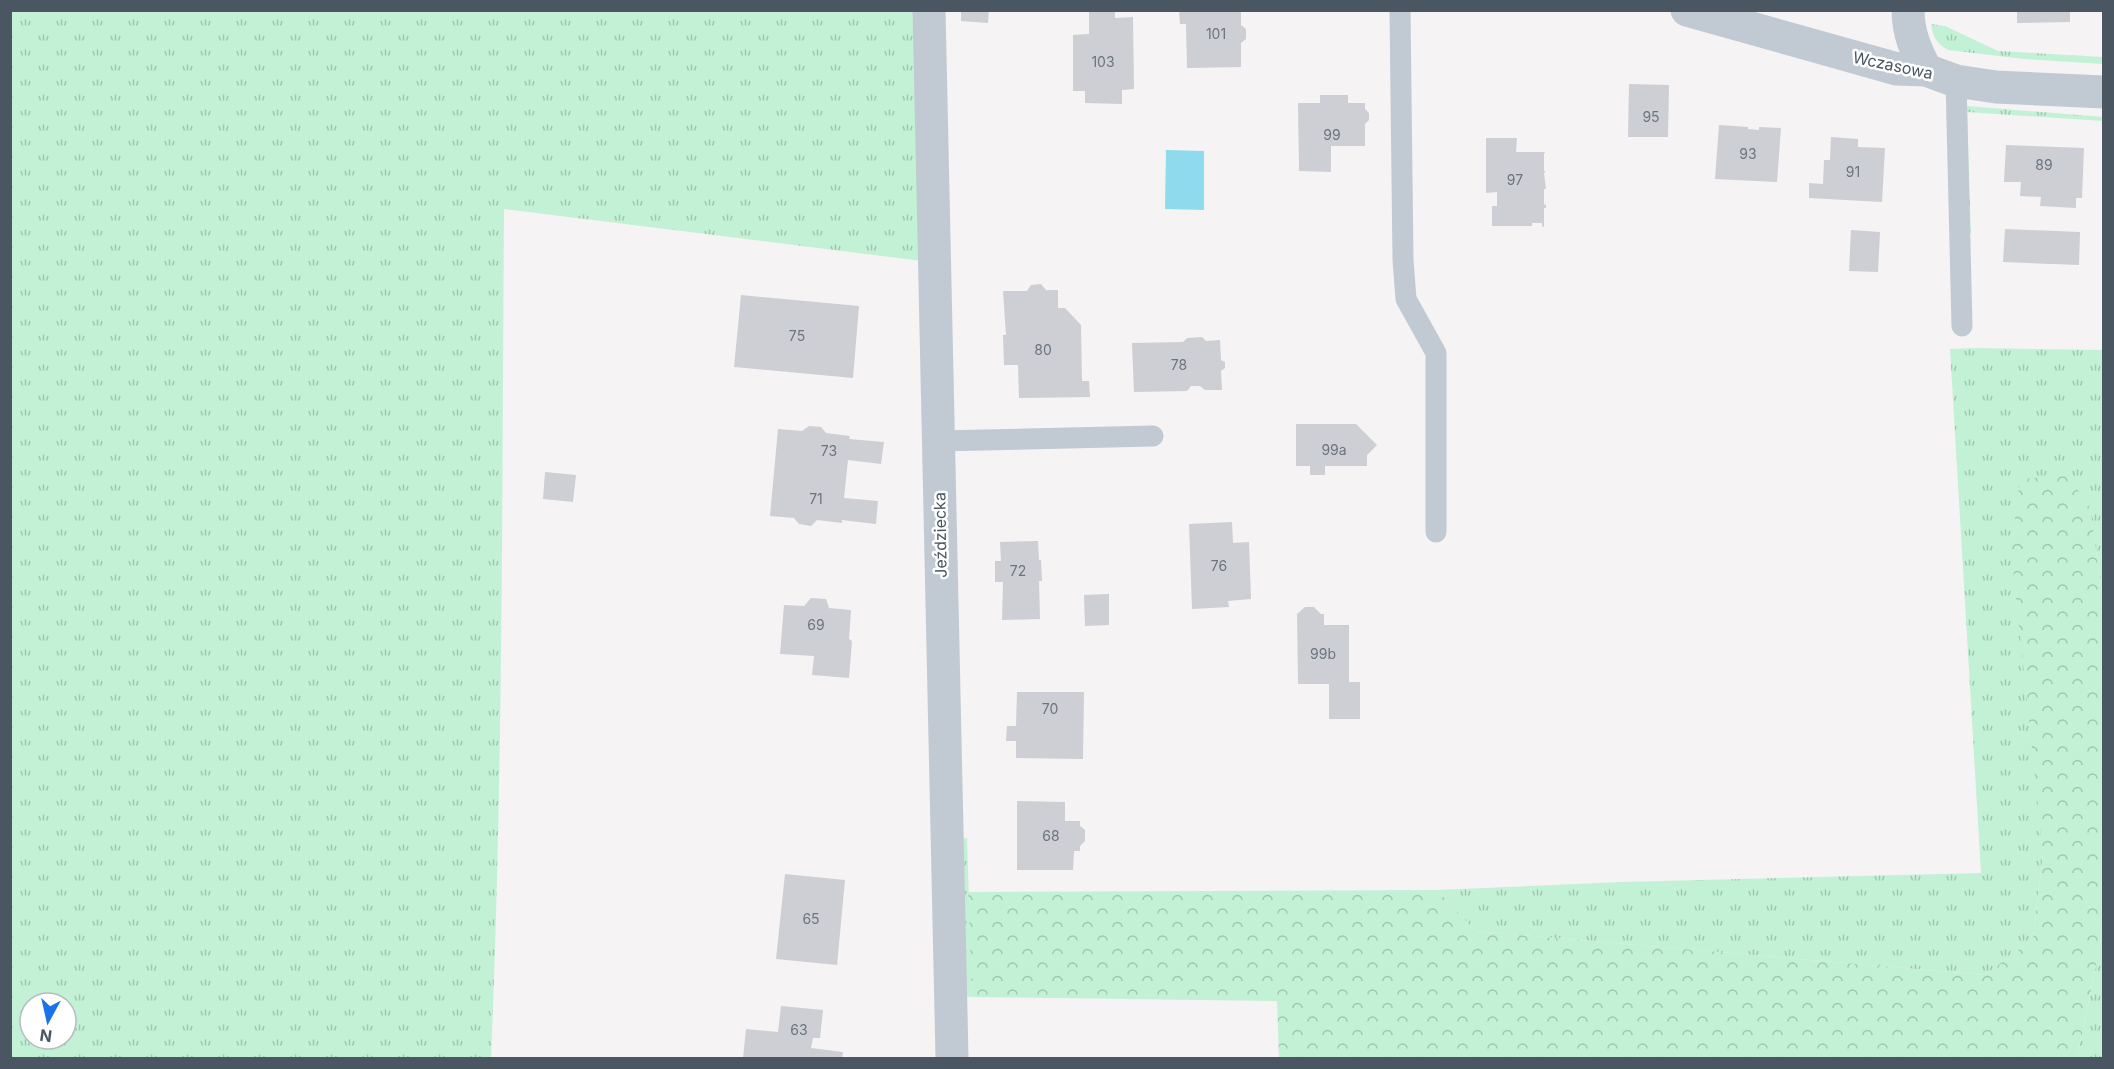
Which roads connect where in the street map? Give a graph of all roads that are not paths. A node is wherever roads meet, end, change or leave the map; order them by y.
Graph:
1 (929, 10) edge
2 (1400, 10) edge
3 (1687, 10) edge
4 (1908, 10) edge
5 (1941, 76) junction
6 (2103, 92) edge
7 (1962, 326) dead end
8 (1153, 436) dead end
9 (938, 441) junction
10 (1436, 532) dead end
11 (952, 1059) edge

1 - 9 street, Jeździecka
2 - 10 lane
3 - 5 street, Wczasowa
4 - 5 street
5 - 6 street, Wczasowa
5 - 7 lane
8 - 9 lane
9 - 11 street, Jeździecka

